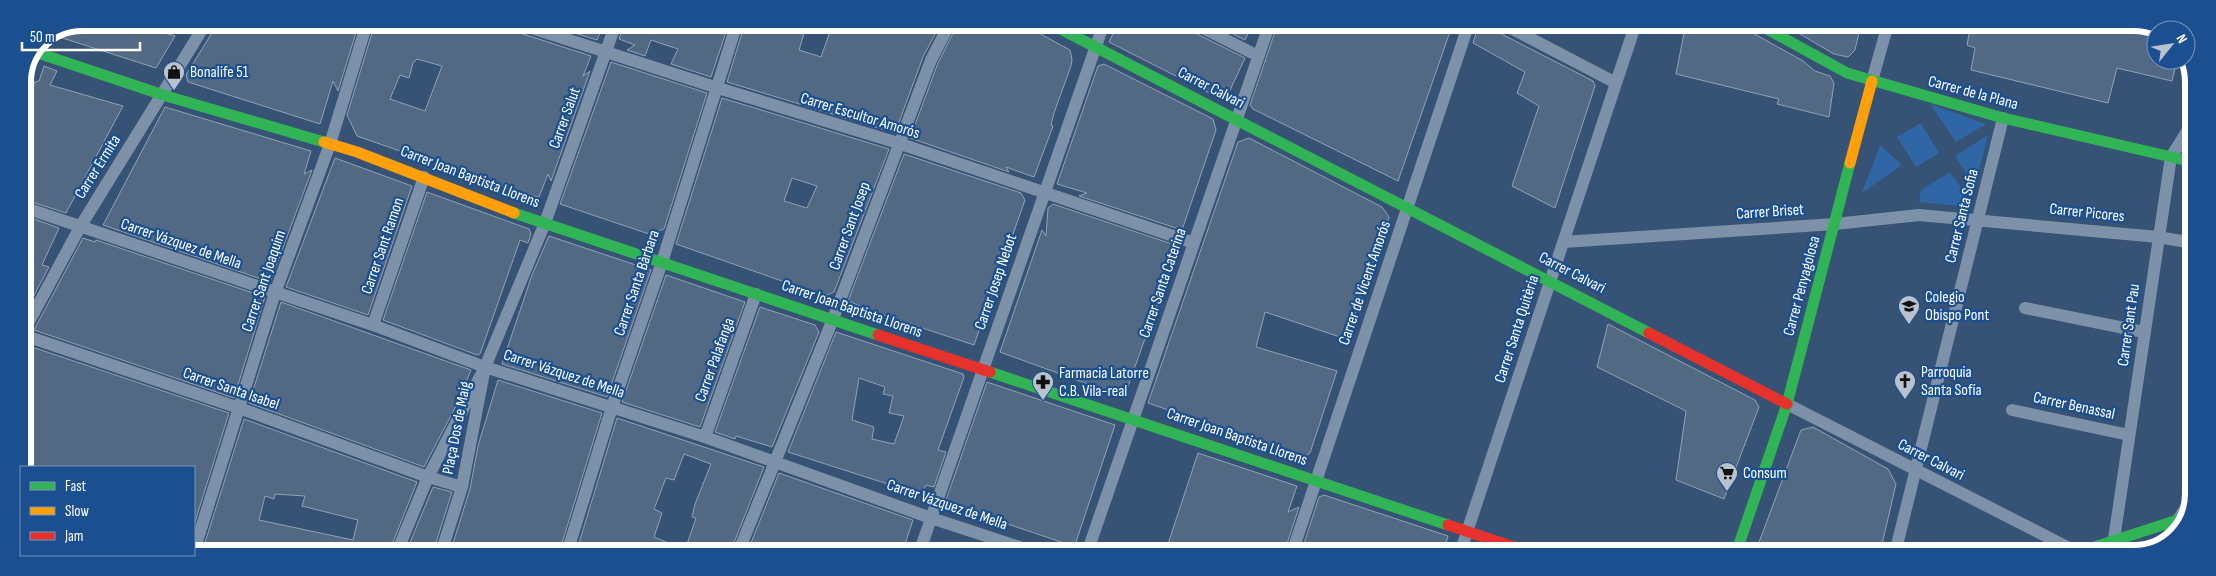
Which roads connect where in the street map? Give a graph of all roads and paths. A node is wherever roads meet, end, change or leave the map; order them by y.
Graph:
1 (201, 31) edge
2 (365, 31) edge
3 (541, 31) edge
4 (613, 31) edge
5 (734, 31) edge
6 (946, 31) edge
7 (1065, 31) edge
8 (1101, 31) edge
9 (1209, 31) edge
10 (1267, 31) edge
11 (1466, 31) edge
12 (1516, 31) edge
13 (1633, 31) edge
14 (1769, 31) edge
15 (1886, 31) edge
16 (1096, 47) junction
17 (606, 52) junction
18 (40, 54) edge
19 (1258, 56) junction
20 (1872, 81) junction
21 (1616, 83) junction
22 (718, 88) junction
23 (163, 95) junction
24 (2003, 118) junction
25 (1237, 119) junction
26 (2185, 135) edge
27 (330, 144) junction
28 (898, 144) junction
29 (2171, 157) junction
30 (2185, 160) edge
31 (424, 177) junction
32 (1044, 194) junction
33 (1408, 207) junction
34 (31, 209) edge
35 (1978, 219) junction
36 (545, 223) junction
37 (1835, 224) junction
38 (80, 227) junction
39 (2158, 237) junction
40 (1563, 242) junction
41 (2185, 242) edge
42 (1194, 243) junction
43 (662, 262) junction
44 (1550, 280) junction
45 (275, 293) junction
46 (756, 294) junction
47 (2025, 308) dead end
48 (31, 319) edge
49 (833, 319) junction
50 (373, 325) junction
51 (2144, 332) junction
52 (31, 337) edge
53 (485, 366) junction
54 (983, 369) junction
55 (1787, 404) junction
56 (612, 406) junction
57 (239, 408) junction
58 (2012, 410) dead end
59 (1133, 420) junction
60 (2129, 435) junction
61 (705, 437) junction
62 (774, 460) junction
63 (1916, 470) junction
64 (428, 477) junction
65 (1316, 481) junction
66 (462, 487) junction
67 (931, 518) junction
68 (2177, 520) edge
69 (1468, 532) junction
70 (2114, 539) junction
71 (196, 545) edge
72 (399, 545) edge
73 (443, 545) edge
74 (569, 545) edge
75 (741, 545) edge
76 (922, 545) edge
77 (1014, 545) edge
78 (1090, 545) edge
79 (1295, 545) edge
80 (1463, 545) edge
81 (1508, 545) edge
82 (1739, 545) edge
83 (1897, 545) edge
84 (2061, 545) edge
85 (2098, 545) edge
86 (2112, 545) edge

1 - 23 street, Carrer Ermita
2 - 27 street, Carrer Sant Joaquim
3 - 17 street, Carrer Escultor Amorós
4 - 17 street, Carrer Salut
5 - 22 street, Carrer Santa Bàrbara
6 - 28 street, Carrer Sant Josep
7 - 16 street, Carrer Calvari
8 - 16 street, Carrer Josep Nebot
9 - 19 street
10 - 19 street, Carrer Santa Caterina
11 - 33 street, Carrer de Vicent Amorós
12 - 21 street
13 - 21 street, Carrer Santa Quitèria
14 - 20 street, Carrer de la Plana
15 - 20 street, Carrer Penyagolosa
16 - 25 street, Carrer Calvari
16 - 32 street, Carrer Josep Nebot
17 - 22 street, Carrer Escultor Amorós
17 - 36 street, Carrer Salut
18 - 23 street, Carrer Joan Baptista Llorens
19 - 25 street, Carrer Santa Caterina
20 - 24 street, Carrer de la Plana
20 - 37 street, Carrer Penyagolosa
21 - 40 street, Carrer Santa Quitèria
22 - 28 street, Carrer Escultor Amorós
22 - 43 street, Carrer Santa Bàrbara
23 - 27 street, Carrer Joan Baptista Llorens
23 - 38 street, Carrer Ermita
24 - 29 street, Carrer de la Plana
24 - 35 street, Carrer Santa Sofia
25 - 33 street, Carrer Calvari
25 - 42 street, Carrer Santa Caterina
26 - 29 street, Carrer Sant Pau
27 - 31 street, Carrer Joan Baptista Llorens
27 - 45 street, Carrer Sant Joaquim
28 - 32 street, Carrer Escultor Amorós
28 - 49 street, Carrer Sant Josep
29 - 30 street, Carrer de la Plana
29 - 39 street, Carrer Sant Pau
31 - 36 street, Carrer Joan Baptista Llorens
31 - 50 street, Carrer Sant Ramon
32 - 42 street, Carrer Escultor Amorós
32 - 54 street, Carrer Josep Nebot
33 - 44 street, Carrer Calvari
33 - 65 street, Carrer de Vicent Amorós
34 - 38 street, Carrer Vázquez de Mella
35 - 37 street, Carrer Briset
35 - 39 street, Carrer Picores
35 - 63 street, Carrer Santa Sofia
36 - 43 street, Carrer Joan Baptista Llorens
36 - 53 street, Plaça Dos de Maig
37 - 40 street, Carrer Briset
37 - 55 street, Carrer Penyagolosa
38 - 45 street, Carrer Vázquez de Mella
38 - 48 street, Carrer Ermita
39 - 41 street, Carrer Picores
39 - 51 street, Carrer Sant Pau
40 - 44 street, Carrer Santa Quitèria
42 - 59 street, Carrer Santa Caterina
43 - 46 street, Carrer Joan Baptista Llorens
43 - 56 street, Carrer Santa Bàrbara
44 - 55 street, Carrer Calvari
44 - 69 street, Carrer Santa Quitèria
45 - 50 street, Carrer Vázquez de Mella
45 - 57 street, Carrer Sant Joaquim
46 - 49 street, Carrer Joan Baptista Llorens
46 - 61 street, Carrer Palafanga
47 - 51 street
49 - 54 street, Carrer Joan Baptista Llorens
49 - 62 street, Carrer Sant Josep
50 - 53 street, Carrer Vázquez de Mella
51 - 60 street, Carrer Sant Pau
52 - 57 street, Carrer Santa Isabel
53 - 56 street, Carrer Vázquez de Mella
53 - 64 street, Plaça Dos de Maig
53 - 66 street, Plaça Dos de Maig
54 - 59 street, Carrer Joan Baptista Llorens
54 - 67 street, Carrer Josep Nebot
55 - 63 street, Carrer Calvari
55 - 82 street, Carrer Penyagolosa
56 - 61 street, Carrer Vázquez de Mella
56 - 74 street, Carrer Santa Bàrbara
57 - 64 street, Carrer Santa Isabel
57 - 71 street, Carrer Sant Joaquim
58 - 60 street, Carrer Benassal
59 - 65 street, Carrer Joan Baptista Llorens
59 - 78 street, Carrer Santa Caterina
60 - 70 street, Carrer Sant Pau
61 - 62 street, Carrer Vázquez de Mella
62 - 67 street, Carrer Vázquez de Mella
62 - 75 street, Carrer Sant Josep
63 - 83 street, Carrer Santa Sofia
63 - 84 street, Carrer Calvari
64 - 66 street, Plaça Dos de Maig
64 - 72 street
65 - 69 street, Carrer Joan Baptista Llorens
65 - 79 street, Carrer de Vicent Amorós
66 - 73 street
67 - 76 street, Carrer Josep Nebot
67 - 77 street, Carrer Vázquez de Mella
68 - 70 street
69 - 80 street, Carrer Santa Quitèria
69 - 81 street, Carrer Joan Baptista Llorens
70 - 85 street
70 - 86 street, Carrer Sant Pau

